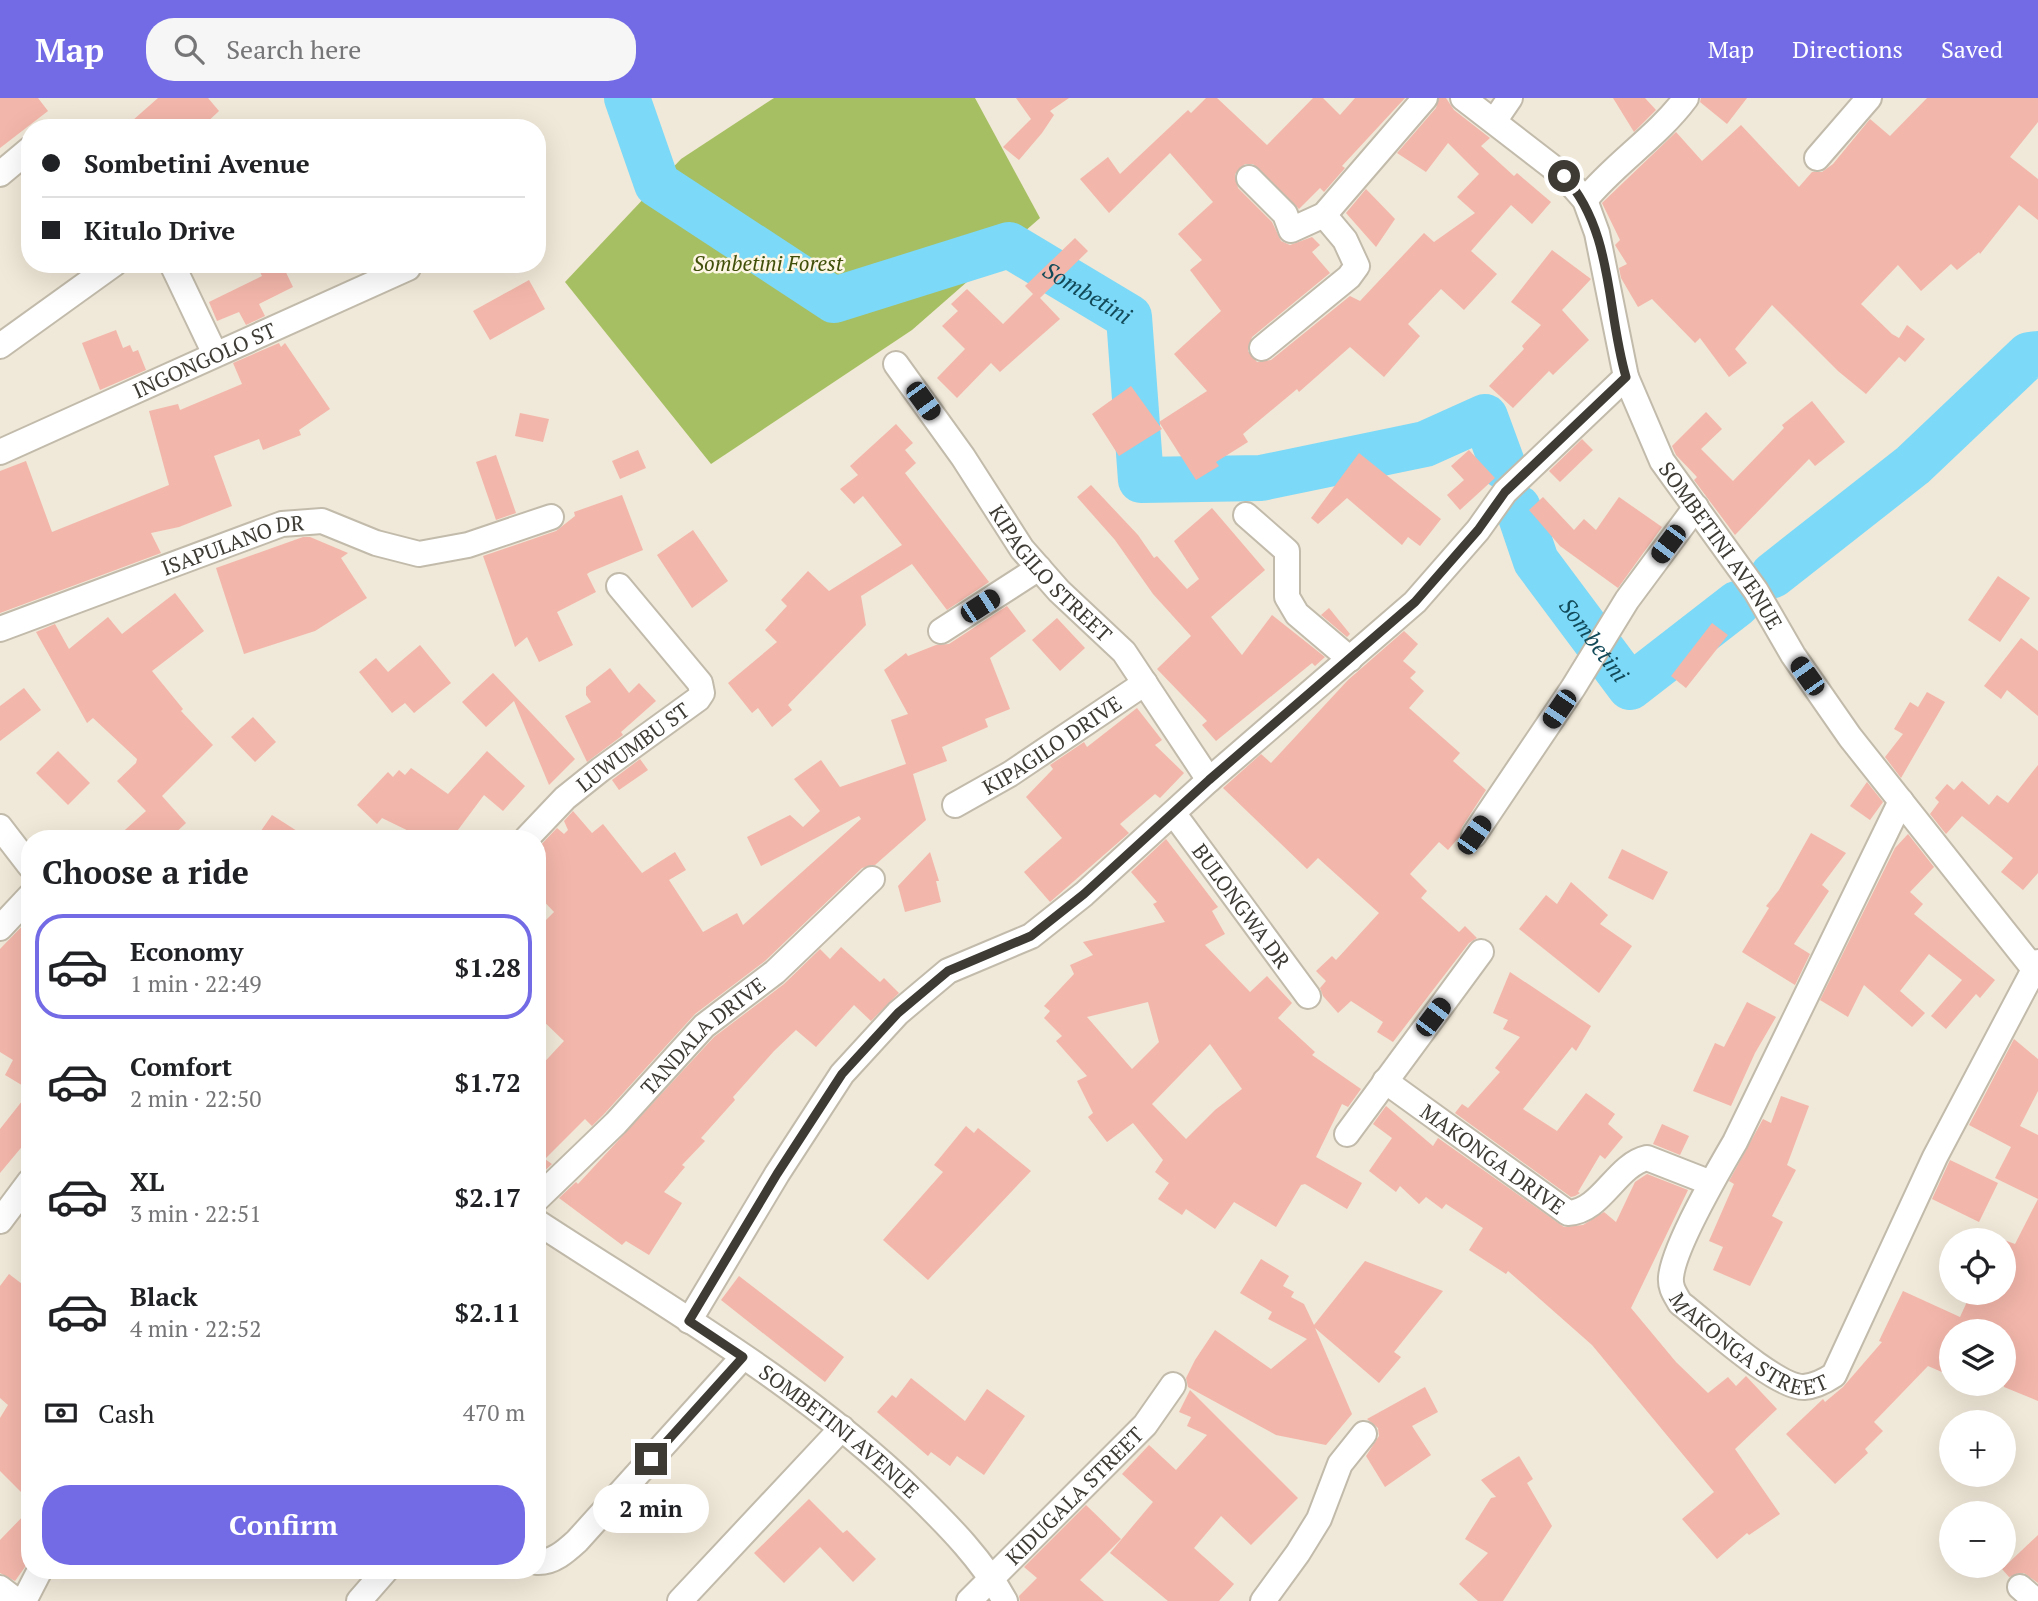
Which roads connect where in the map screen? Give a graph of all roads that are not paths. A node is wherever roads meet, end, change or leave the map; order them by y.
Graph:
1 (1425, 98) edge
2 (1463, 98) edge
3 (1510, 98) edge
4 (1686, 98) edge
5 (1869, 98) edge
6 (1495, 120) junction
7 (21, 156) edge
8 (1817, 158) dead end
9 (0, 174) edge
10 (1249, 178) dead end
11 (1584, 201) junction
12 (1324, 215) junction
13 (101, 273) edge
14 (176, 273) edge
15 (397, 273) edge
16 (0, 346) edge
17 (1262, 348) dead end
18 (215, 354) junction
19 (896, 364) dead end
20 (1626, 377) junction
21 (0, 452) edge
22 (1696, 507) junction
23 (1246, 515) dead end
24 (551, 517) dead end
25 (1039, 568) junction
26 (619, 586) dead end
27 (0, 629) edge
28 (941, 631) dead end
29 (1350, 659) junction
30 (1145, 683) junction
31 (1209, 780) junction
32 (1901, 802) junction
33 (955, 805) dead end
34 (1174, 814) junction
35 (0, 827) edge
36 (535, 830) edge
37 (1474, 835) dead end
38 (21, 854) edge
39 (872, 879) dead end
40 (21, 906) edge
41 (0, 928) edge
42 (1481, 952) dead end
43 (2037, 968) edge
44 (1308, 996) dead end
45 (1385, 1081) junction
46 (1347, 1134) dead end
47 (1711, 1182) junction
48 (546, 1190) edge
49 (21, 1193) edge
50 (0, 1221) edge
51 (546, 1228) edge
52 (689, 1321) junction
53 (743, 1357) junction
54 (1173, 1385) dead end
55 (842, 1427) junction
56 (1364, 1434) dead end
57 (546, 1562) edge
58 (993, 1578) junction
59 (35, 1579) edge
60 (378, 1579) edge
61 (0, 1588) edge
62 (18, 1601) edge
63 (24, 1601) edge
64 (359, 1601) edge
65 (680, 1601) edge
66 (969, 1601) edge
67 (1005, 1601) edge
68 (1263, 1601) edge

1 - 12 street
2 - 6 street, SOMBETINI AVENUE
3 - 6 street
4 - 11 street
5 - 8 street
6 - 11 street, SOMBETINI AVENUE
7 - 9 street
10 - 12 street
11 - 20 street, SOMBETINI AVENUE
12 - 17 street
13 - 16 street
14 - 18 street
15 - 18 street, INGONGOLO ST
18 - 21 street, INGONGOLO ST
19 - 25 street, KIPAGILO STREET
20 - 22 street, SOMBETINI AVENUE
20 - 29 street
22 - 32 street, SOMBETINI AVENUE
22 - 37 street
23 - 29 street
24 - 27 street, ISAPULANO DR
25 - 28 street
25 - 30 street, KIPAGILO STREET
26 - 36 street, LUWUMBU ST
29 - 31 street
30 - 31 street, KIPAGILO STREET
30 - 33 street, KIPAGILO DRIVE
31 - 34 street
32 - 43 street, SOMBETINI AVENUE
32 - 47 street, MAKONGA STREET
34 - 44 street, BULONGWA DR
34 - 52 street
35 - 38 street
39 - 48 street, TANDALA DRIVE
40 - 41 street
42 - 45 street
43 - 47 street, MAKONGA STREET
45 - 46 street
45 - 47 street, MAKONGA DRIVE
49 - 50 street
51 - 52 street, SOMBETINI AVENUE
52 - 53 street, SOMBETINI AVENUE
53 - 55 street, SOMBETINI AVENUE
53 - 57 street
54 - 58 street, KIDUGALA STREET
55 - 58 street, SOMBETINI AVENUE
55 - 65 street
56 - 68 street
58 - 66 street, KIDUGALA STREET
58 - 67 street, SOMBETINI AVENUE
59 - 63 street
60 - 64 street
61 - 62 street

